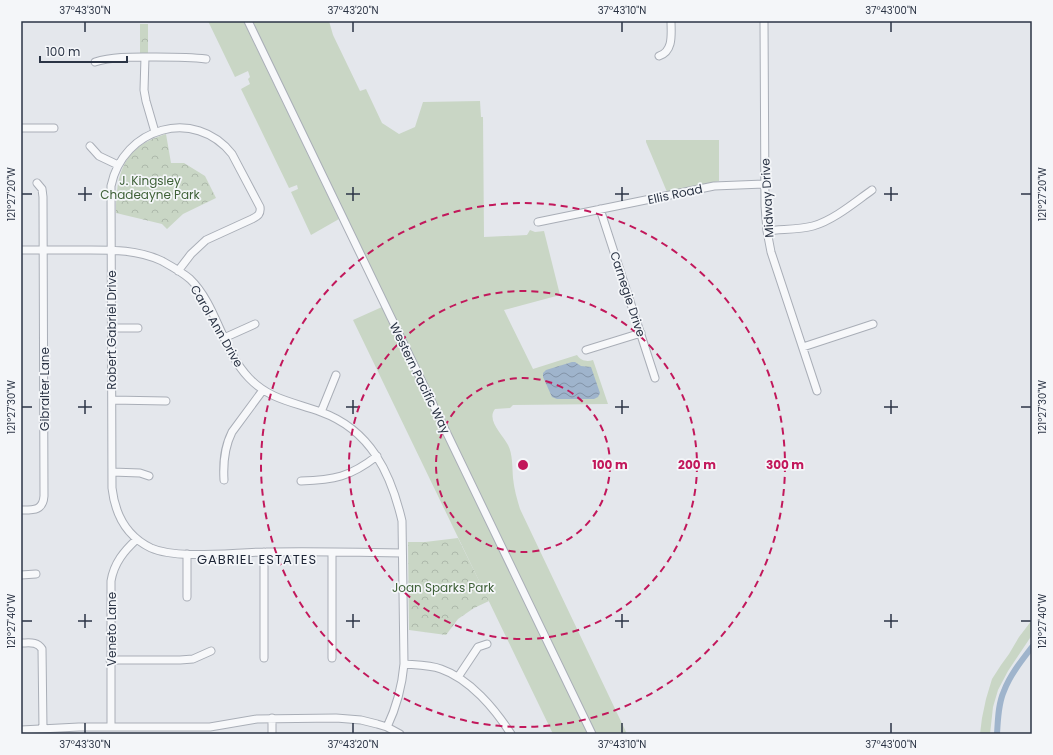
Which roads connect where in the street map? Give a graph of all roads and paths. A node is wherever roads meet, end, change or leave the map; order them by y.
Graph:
1 (248, 21) edge
2 (671, 21) edge
3 (764, 21) edge
4 (660, 56) dead end
5 (145, 57) junction
6 (206, 59) dead end
7 (95, 62) dead end
8 (21, 128) edge
9 (54, 128) dead end
10 (155, 132) junction
11 (90, 146) dead end
12 (118, 164) junction
13 (37, 183) dead end
14 (765, 184) junction
15 (872, 190) dead end
16 (600, 209) junction
17 (538, 222) dead end
18 (767, 231) junction
19 (21, 250) edge
20 (43, 250) junction
21 (111, 250) junction
22 (178, 271) junction
23 (255, 324) dead end
24 (873, 324) dead end
25 (111, 328) junction
26 (138, 328) dead end
27 (641, 333) junction
28 (224, 338) junction
29 (803, 347) junction
30 (586, 350) dead end
31 (336, 375) dead end
32 (655, 378) dead end
33 (263, 390) junction
34 (817, 391) dead end
35 (112, 400) junction
36 (166, 401) dead end
37 (322, 412) junction
38 (377, 456) junction
39 (112, 472) junction
40 (149, 476) dead end
41 (224, 480) dead end
42 (301, 481) dead end
43 (21, 510) edge
44 (137, 539) junction
45 (264, 552) junction
46 (332, 552) junction
47 (402, 553) junction
48 (187, 554) junction
49 (36, 574) dead end
50 (21, 575) edge
51 (187, 596) dead end
52 (21, 643) edge
53 (487, 644) dead end
54 (211, 652) dead end
55 (264, 658) dead end
56 (332, 658) dead end
57 (110, 660) junction
58 (404, 664) junction
59 (458, 677) junction
60 (272, 718) junction
61 (111, 727) junction
62 (387, 727) junction
63 (43, 729) junction
64 (21, 730) edge
65 (272, 734) edge
66 (400, 734) edge
67 (511, 734) edge
68 (592, 734) edge

1 - 68 street, Western Pacific Way
2 - 4 street
3 - 14 street, Midway Drive
5 - 6 street
5 - 7 street
5 - 10 street
8 - 9 street
10 - 12 street, Robert Gabriel Drive
10 - 22 street, Robert Gabriel Drive
11 - 12 street
12 - 21 street, Robert Gabriel Drive
13 - 20 street, Gibralter Lane
14 - 16 street, Ellis Road
14 - 18 street, Midway Drive
15 - 18 street
16 - 17 street, Ellis Road
16 - 27 street, Carnegie Drive
18 - 29 street, Midway Drive
19 - 20 street, Carol Ann Drive
20 - 21 street, Carol Ann Drive
20 - 43 street, Gibralter Lane
21 - 22 street, Carol Ann Drive
21 - 25 street, Robert Gabriel Drive
22 - 28 street, Carol Ann Drive
23 - 28 street
24 - 29 street
25 - 26 street
25 - 35 street, Robert Gabriel Drive
27 - 30 street
27 - 32 street, Carnegie Drive
28 - 33 street, Carol Ann Drive
29 - 34 street, Midway Drive
31 - 37 street
33 - 37 street, Carol Ann Drive
33 - 41 street
35 - 36 street
35 - 39 street, Robert Gabriel Drive
37 - 38 street, Carol Ann Drive
38 - 42 street
38 - 47 street, Carol Ann Drive
39 - 40 street
39 - 44 street, Robert Gabriel Drive
44 - 48 street, Robert Gabriel Drive
44 - 57 street, Veneto Lane
45 - 46 street, Robert Gabriel Drive
45 - 48 street, Robert Gabriel Drive
45 - 55 street
46 - 47 street, Robert Gabriel Drive
46 - 56 street
47 - 58 street, Carol Ann Drive
48 - 51 street
49 - 50 street
52 - 63 street
53 - 59 street
54 - 57 street
57 - 61 street, Veneto Lane
58 - 59 street
58 - 62 street, Carol Ann Drive
59 - 67 street
60 - 61 street
60 - 62 street
60 - 65 street
61 - 63 street
62 - 66 street
63 - 64 street

